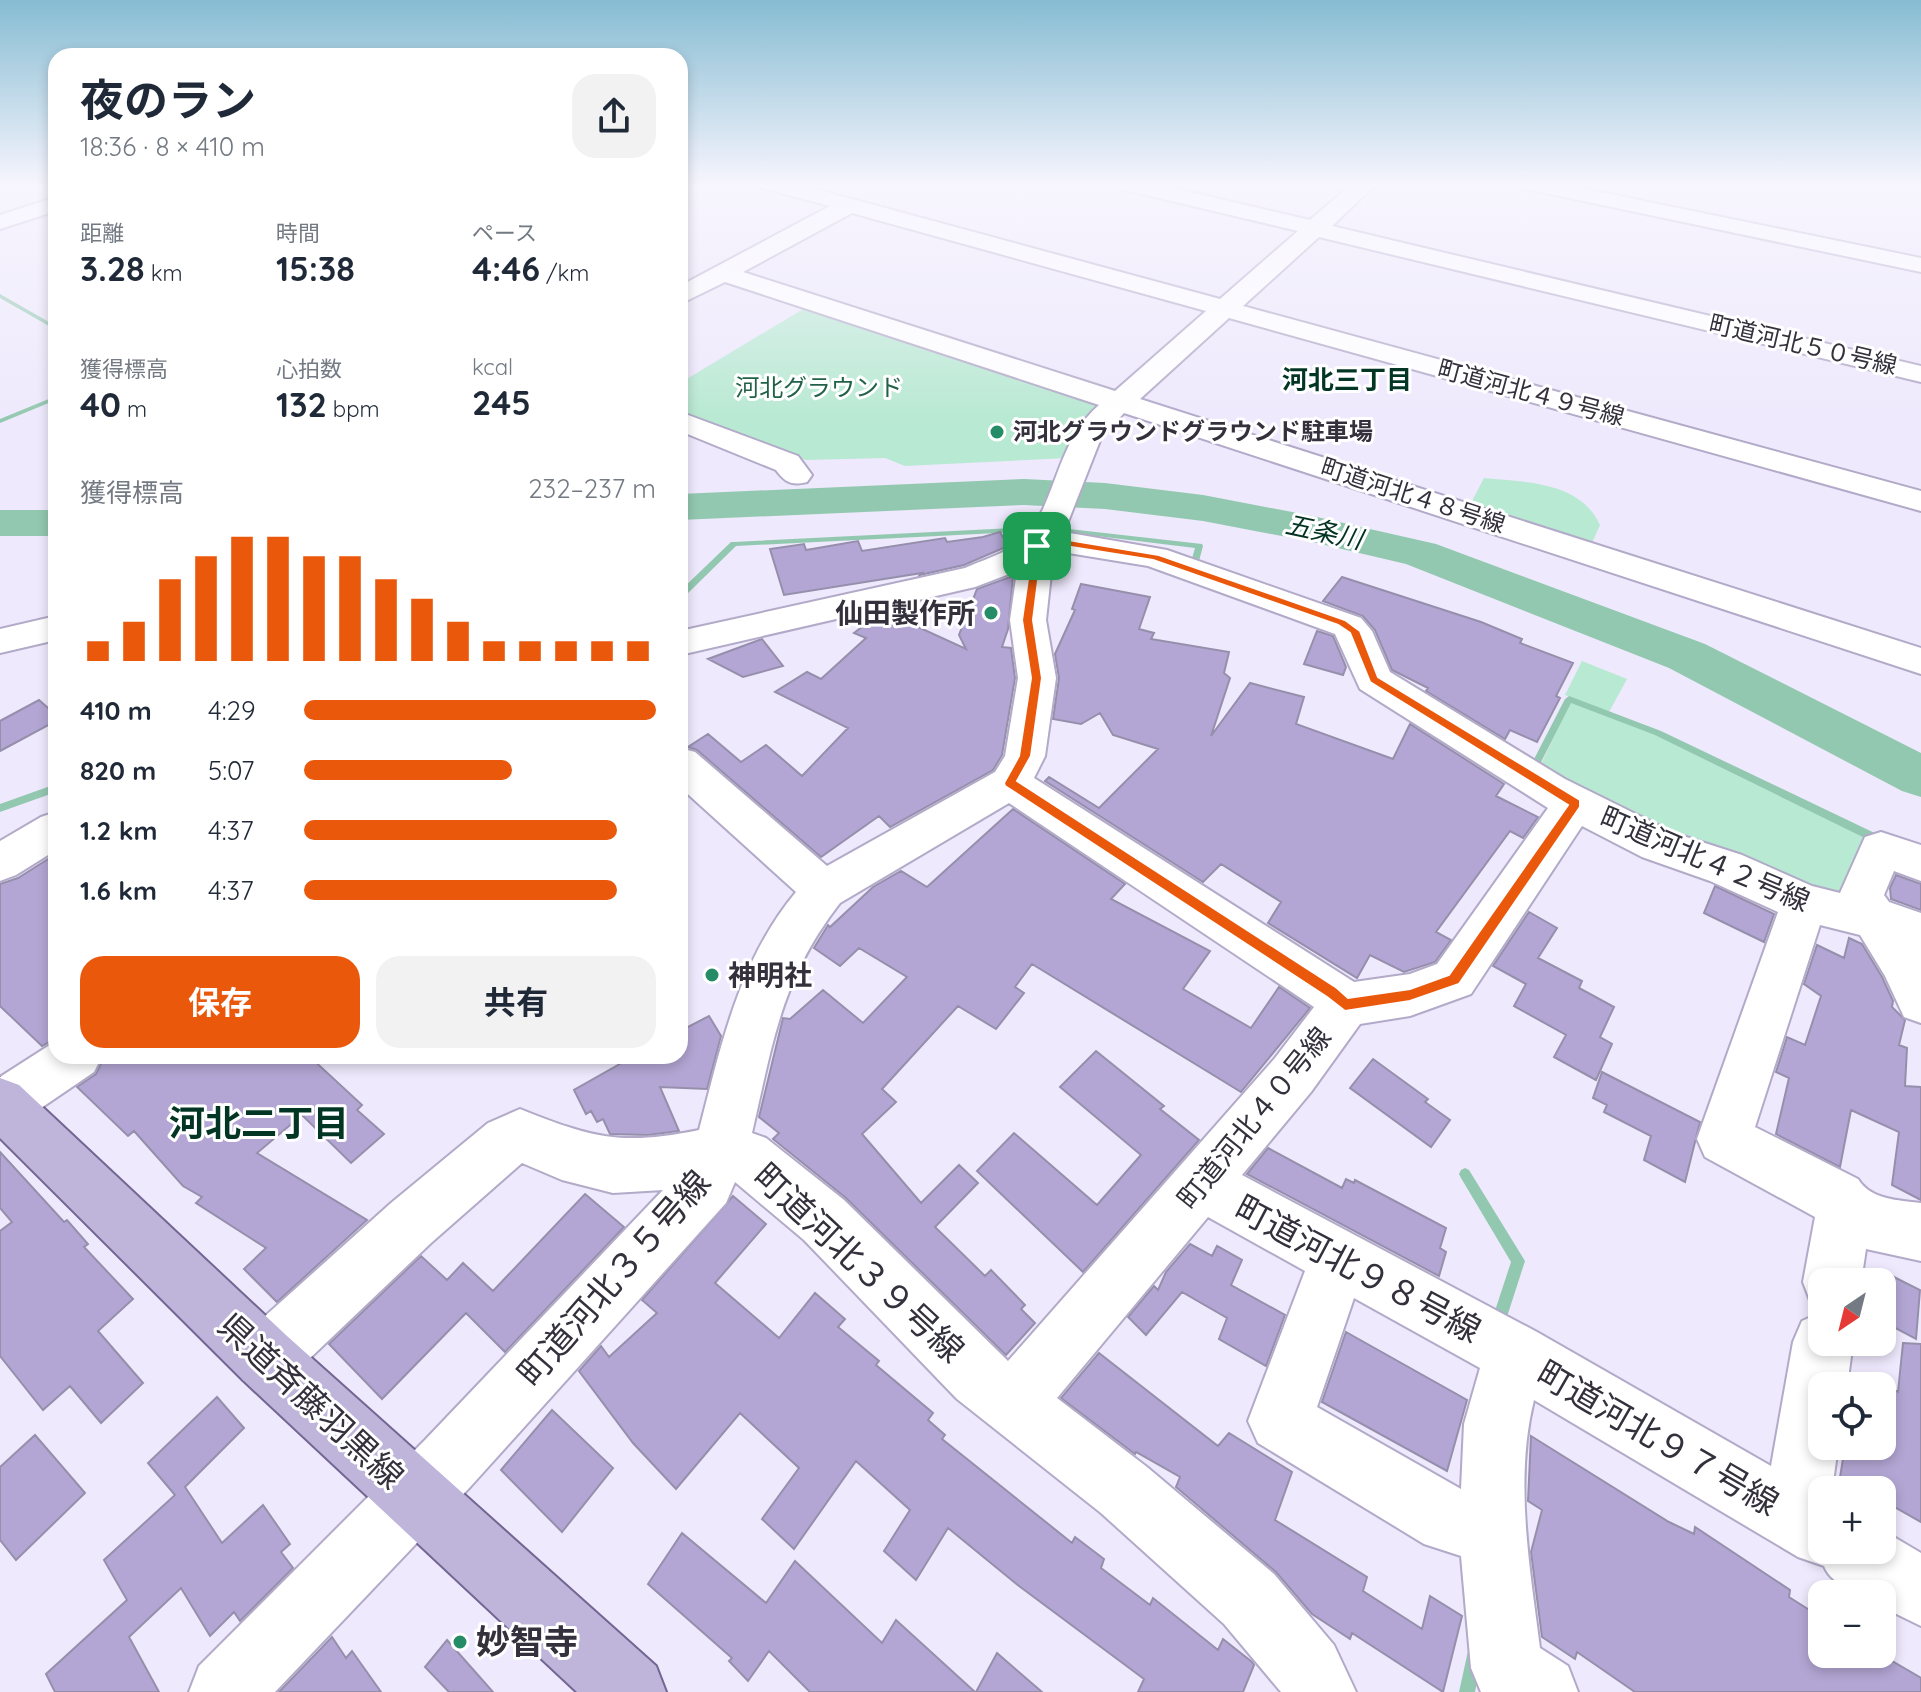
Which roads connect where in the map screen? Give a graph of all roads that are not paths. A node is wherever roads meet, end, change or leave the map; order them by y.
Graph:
1 (743, 262) edge
2 (1054, 262) edge
3 (1277, 262) edge
4 (1464, 262) edge
5 (1470, 262) edge
6 (722, 273) junction
7 (688, 292) edge
8 (1224, 309) junction
9 (1921, 368) edge
10 (1921, 374) edge
11 (1119, 401) junction
12 (688, 424) edge
13 (796, 475) dead end
14 (1921, 501) edge
15 (1042, 537) junction
16 (48, 630) edge
17 (0, 641) edge
18 (688, 641) edge
19 (1921, 661) edge
20 (688, 770) edge
21 (1010, 783) junction
22 (1575, 803) junction
23 (48, 834) edge
24 (0, 863) edge
25 (1921, 863) edge
26 (824, 890) junction
27 (1804, 903) junction
28 (1875, 920) junction
29 (1921, 933) edge
30 (1921, 1002) edge
31 (1345, 1005) junction
32 (64, 1064) edge
33 (1, 1104) edge
34 (721, 1152) junction
35 (1201, 1183) junction
36 (1844, 1209) junction
37 (1921, 1232) edge
38 (1339, 1259) junction
39 (1834, 1268) edge
40 (1515, 1354) junction
41 (1822, 1356) edge
42 (265, 1358) junction
43 (1012, 1404) junction
44 (1812, 1476) edge
45 (413, 1497) junction
46 (1808, 1525) edge
47 (1492, 1530) junction
48 (1875, 1564) edge
49 (1921, 1591) edge
50 (225, 1692) edge
51 (630, 1692) edge
52 (1320, 1692) edge
53 (1542, 1692) edge

1 - 6 street
2 - 8 street, 町道河北４９号線
3 - 8 street
4 - 10 street, 町道河北５０号線
5 - 9 street
6 - 7 street
6 - 11 street, 町道河北４８号線
8 - 11 street
8 - 14 street, 町道河北４９号線
11 - 15 street
11 - 19 street, 町道河北４８号線
12 - 13 street
15 - 18 street
15 - 21 street
15 - 22 street, 町道河北４２号線
16 - 17 street
20 - 26 street
21 - 26 street, 町道河北３５号線
21 - 31 street
22 - 27 street, 町道河北４２号線
22 - 31 street, 町道河北４０号線
23 - 24 street
25 - 28 street
26 - 34 street, 町道河北３５号線
27 - 28 street, 町道河北４２号線
27 - 36 street
28 - 29 street, 町道河北４２号線
28 - 30 street
31 - 35 street, 町道河北４０号線
32 - 33 street
33 - 42 main road, 県道斉藤羽黒線
34 - 42 street, 町道河北３９号線
34 - 43 street, 町道河北３９号線
34 - 45 street, 町道河北３５号線
35 - 38 street, 町道河北９８号線
35 - 43 street, 町道河北４０号線
36 - 37 street
36 - 39 street
38 - 40 street, 町道河北９８号線
38 - 47 street
40 - 46 street, 町道河北９７号線
40 - 47 street, 町道河北９７号線
41 - 44 street
42 - 45 main road, 県道斉藤羽黒線
43 - 52 street, 町道河北３９号線
45 - 50 street, 町道河北３５号線
45 - 51 main road, 県道斉藤羽黒線
47 - 53 street, 町道河北９７号線
48 - 49 street

